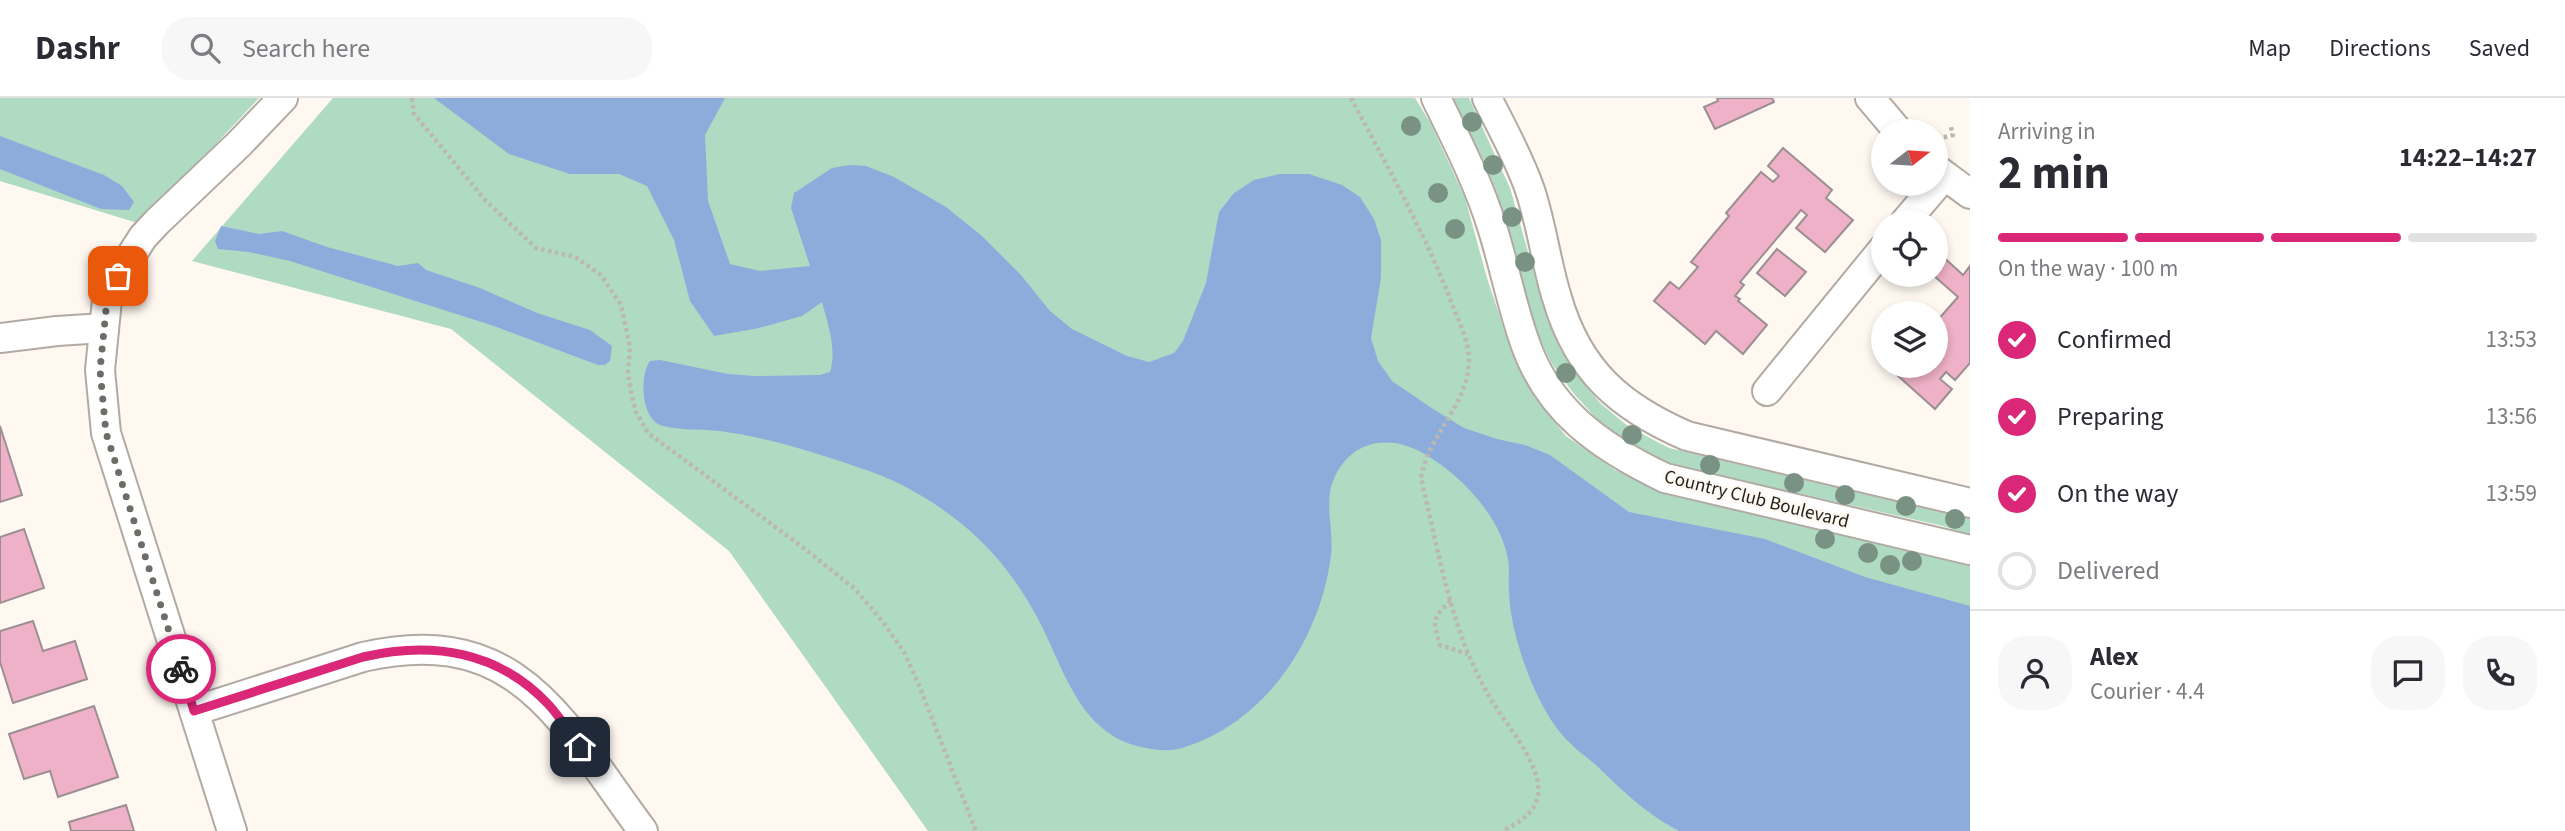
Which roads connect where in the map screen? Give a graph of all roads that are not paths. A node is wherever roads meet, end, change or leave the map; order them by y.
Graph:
1 (283, 98) edge
2 (1436, 98) edge
3 (1487, 98) edge
4 (1870, 98) edge
5 (1888, 119) edge
6 (1948, 178) edge
7 (1970, 194) edge
8 (1871, 265) edge
9 (104, 328) junction
10 (0, 338) edge
11 (1767, 391) dead end
12 (1970, 503) edge
13 (1970, 550) edge
14 (194, 711) junction
15 (233, 831) edge
16 (643, 831) edge

1 - 9 street
2 - 13 street, Country Club Boulevard
3 - 12 street
4 - 5 street
6 - 7 street
8 - 11 street
9 - 10 street
9 - 14 street
14 - 15 street
14 - 16 street

